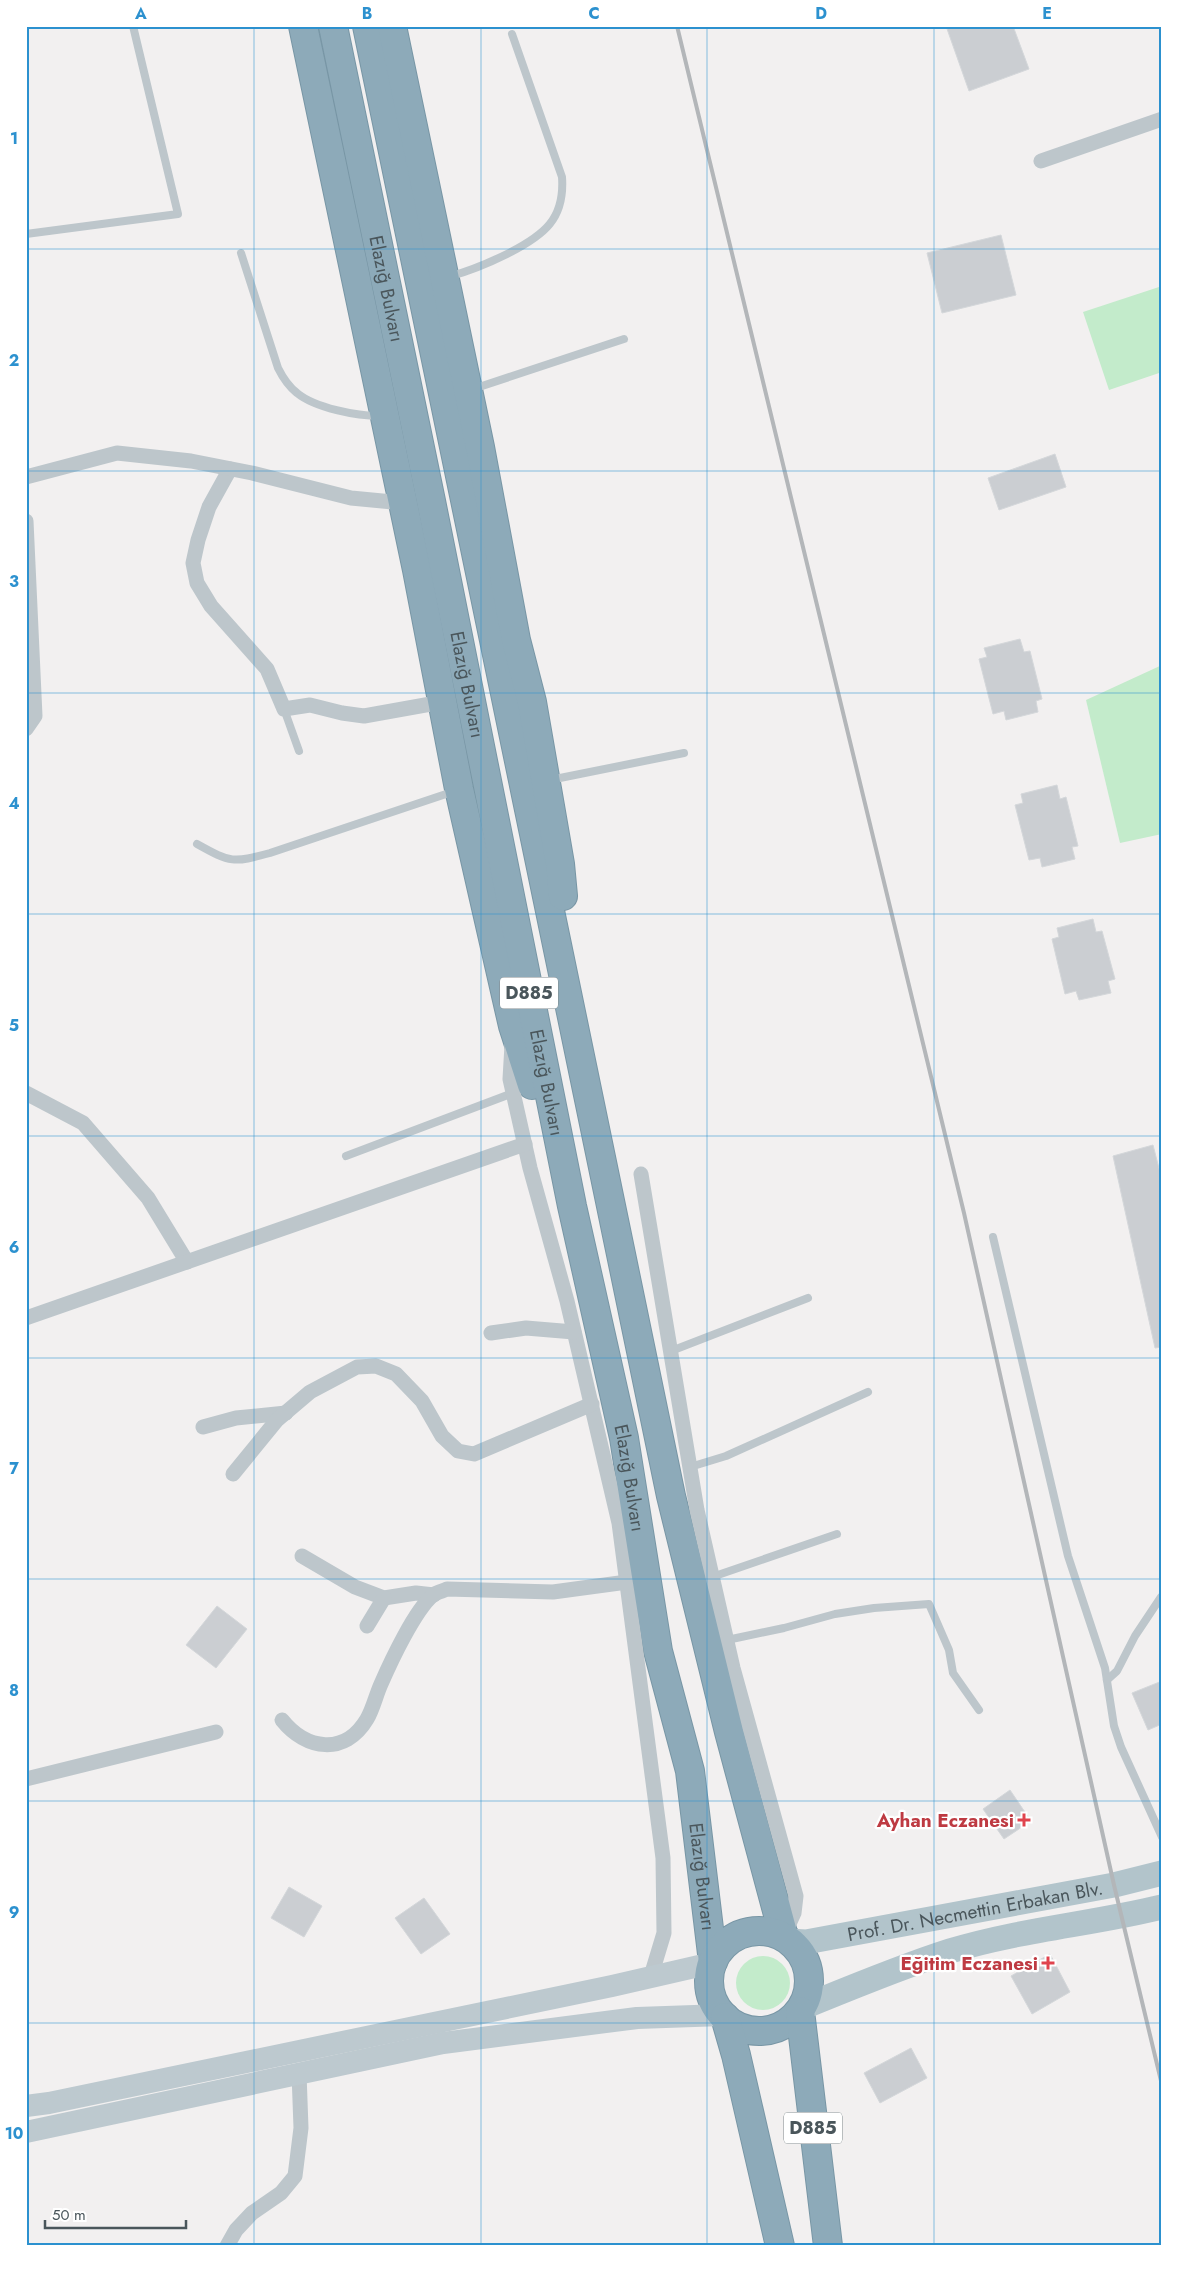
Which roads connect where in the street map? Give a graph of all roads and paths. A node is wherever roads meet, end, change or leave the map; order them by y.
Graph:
1 (133, 26) edge
2 (303, 26) edge
3 (332, 26) edge
4 (366, 26) edge
5 (392, 26) edge
6 (512, 34) dead end
7 (1162, 119) edge
8 (1041, 161) dead end
9 (26, 234) edge
10 (241, 253) dead end
11 (445, 278) junction
12 (624, 339) dead end
13 (468, 391) junction
14 (384, 416) junction
15 (230, 469) junction
16 (26, 478) edge
17 (403, 503) junction
18 (26, 521) edge
19 (442, 702) junction
20 (284, 709) junction
21 (26, 729) edge
22 (299, 751) dead end
23 (684, 753) dead end
24 (546, 780) junction
25 (459, 789) junction
26 (197, 844) dead end
27 (571, 1010) junction
28 (513, 1026) junction
29 (26, 1093) edge
30 (513, 1094) junction
31 (525, 1144) junction
32 (346, 1156) dead end
33 (641, 1174) dead end
34 (572, 1206) junction
35 (993, 1237) dead end
36 (187, 1262) junction
37 (808, 1298) dead end
38 (26, 1318) edge
39 (574, 1332) junction
40 (491, 1333) dead end
41 (670, 1351) junction
42 (868, 1392) dead end
43 (592, 1404) junction
44 (286, 1413) junction
45 (203, 1427) dead end
46 (690, 1467) junction
47 (232, 1474) dead end
48 (837, 1534) dead end
49 (302, 1556) dead end
50 (712, 1577) junction
51 (627, 1582) junction
52 (434, 1595) junction
53 (1161, 1597) edge
54 (384, 1598) junction
55 (367, 1626) dead end
56 (727, 1640) junction
57 (1108, 1680) junction
58 (979, 1710) dead end
59 (282, 1720) dead end
60 (216, 1732) dead end
61 (26, 1779) edge
62 (1162, 1837) edge
63 (1162, 1873) edge
64 (1162, 1907) edge
65 (785, 1938) junction
66 (712, 1962) junction
67 (651, 1976) junction
68 (801, 2009) junction
69 (724, 2016) junction
70 (299, 2073) junction
71 (26, 2106) edge
72 (26, 2132) edge
73 (227, 2246) edge
74 (780, 2246) edge
75 (828, 2246) edge

1 - 9 lane
2 - 14 highway
3 - 34 highway, Elazığ Bulvarı / D885
4 - 27 highway, Elazığ Bulvarı / D885
5 - 11 highway
6 - 11 lane
7 - 8 street
10 - 14 lane
11 - 13 highway
12 - 13 lane
13 - 24 highway
14 - 17 highway
15 - 16 street
15 - 17 street
15 - 20 street
17 - 19 highway
18 - 21 street
19 - 20 street
19 - 25 highway
20 - 22 lane
23 - 24 lane
24 - 27 highway
25 - 26 lane
25 - 28 highway
27 - 65 highway, Elazığ Bulvarı / D885
28 - 30 street
28 - 34 highway
29 - 36 street
30 - 31 street
30 - 32 lane
31 - 36 street
31 - 39 street
33 - 41 street
34 - 66 highway, Elazığ Bulvarı / D885
35 - 57 lane
36 - 38 street
37 - 41 lane
39 - 40 street
39 - 43 street
41 - 46 street
42 - 46 lane
43 - 44 street
43 - 51 street
44 - 45 street
44 - 47 street
46 - 50 street
48 - 50 lane
49 - 54 street
50 - 56 street
51 - 52 street
51 - 67 street
52 - 54 street
52 - 59 street
53 - 57 lane
54 - 55 street
56 - 58 lane
56 - 65 street
57 - 62 lane
60 - 61 street
63 - 65 main road, Prof. Dr. Necmettin Erbakan Blv.
64 - 68 main road, Prof. Dr. Necmettin Erbakan Blv.
65 - 66 highway
65 - 68 highway
66 - 67 main road
66 - 69 highway
67 - 71 main road
68 - 69 highway
68 - 75 highway, D885
69 - 70 main road
69 - 74 highway, D885
70 - 72 main road
70 - 73 street

